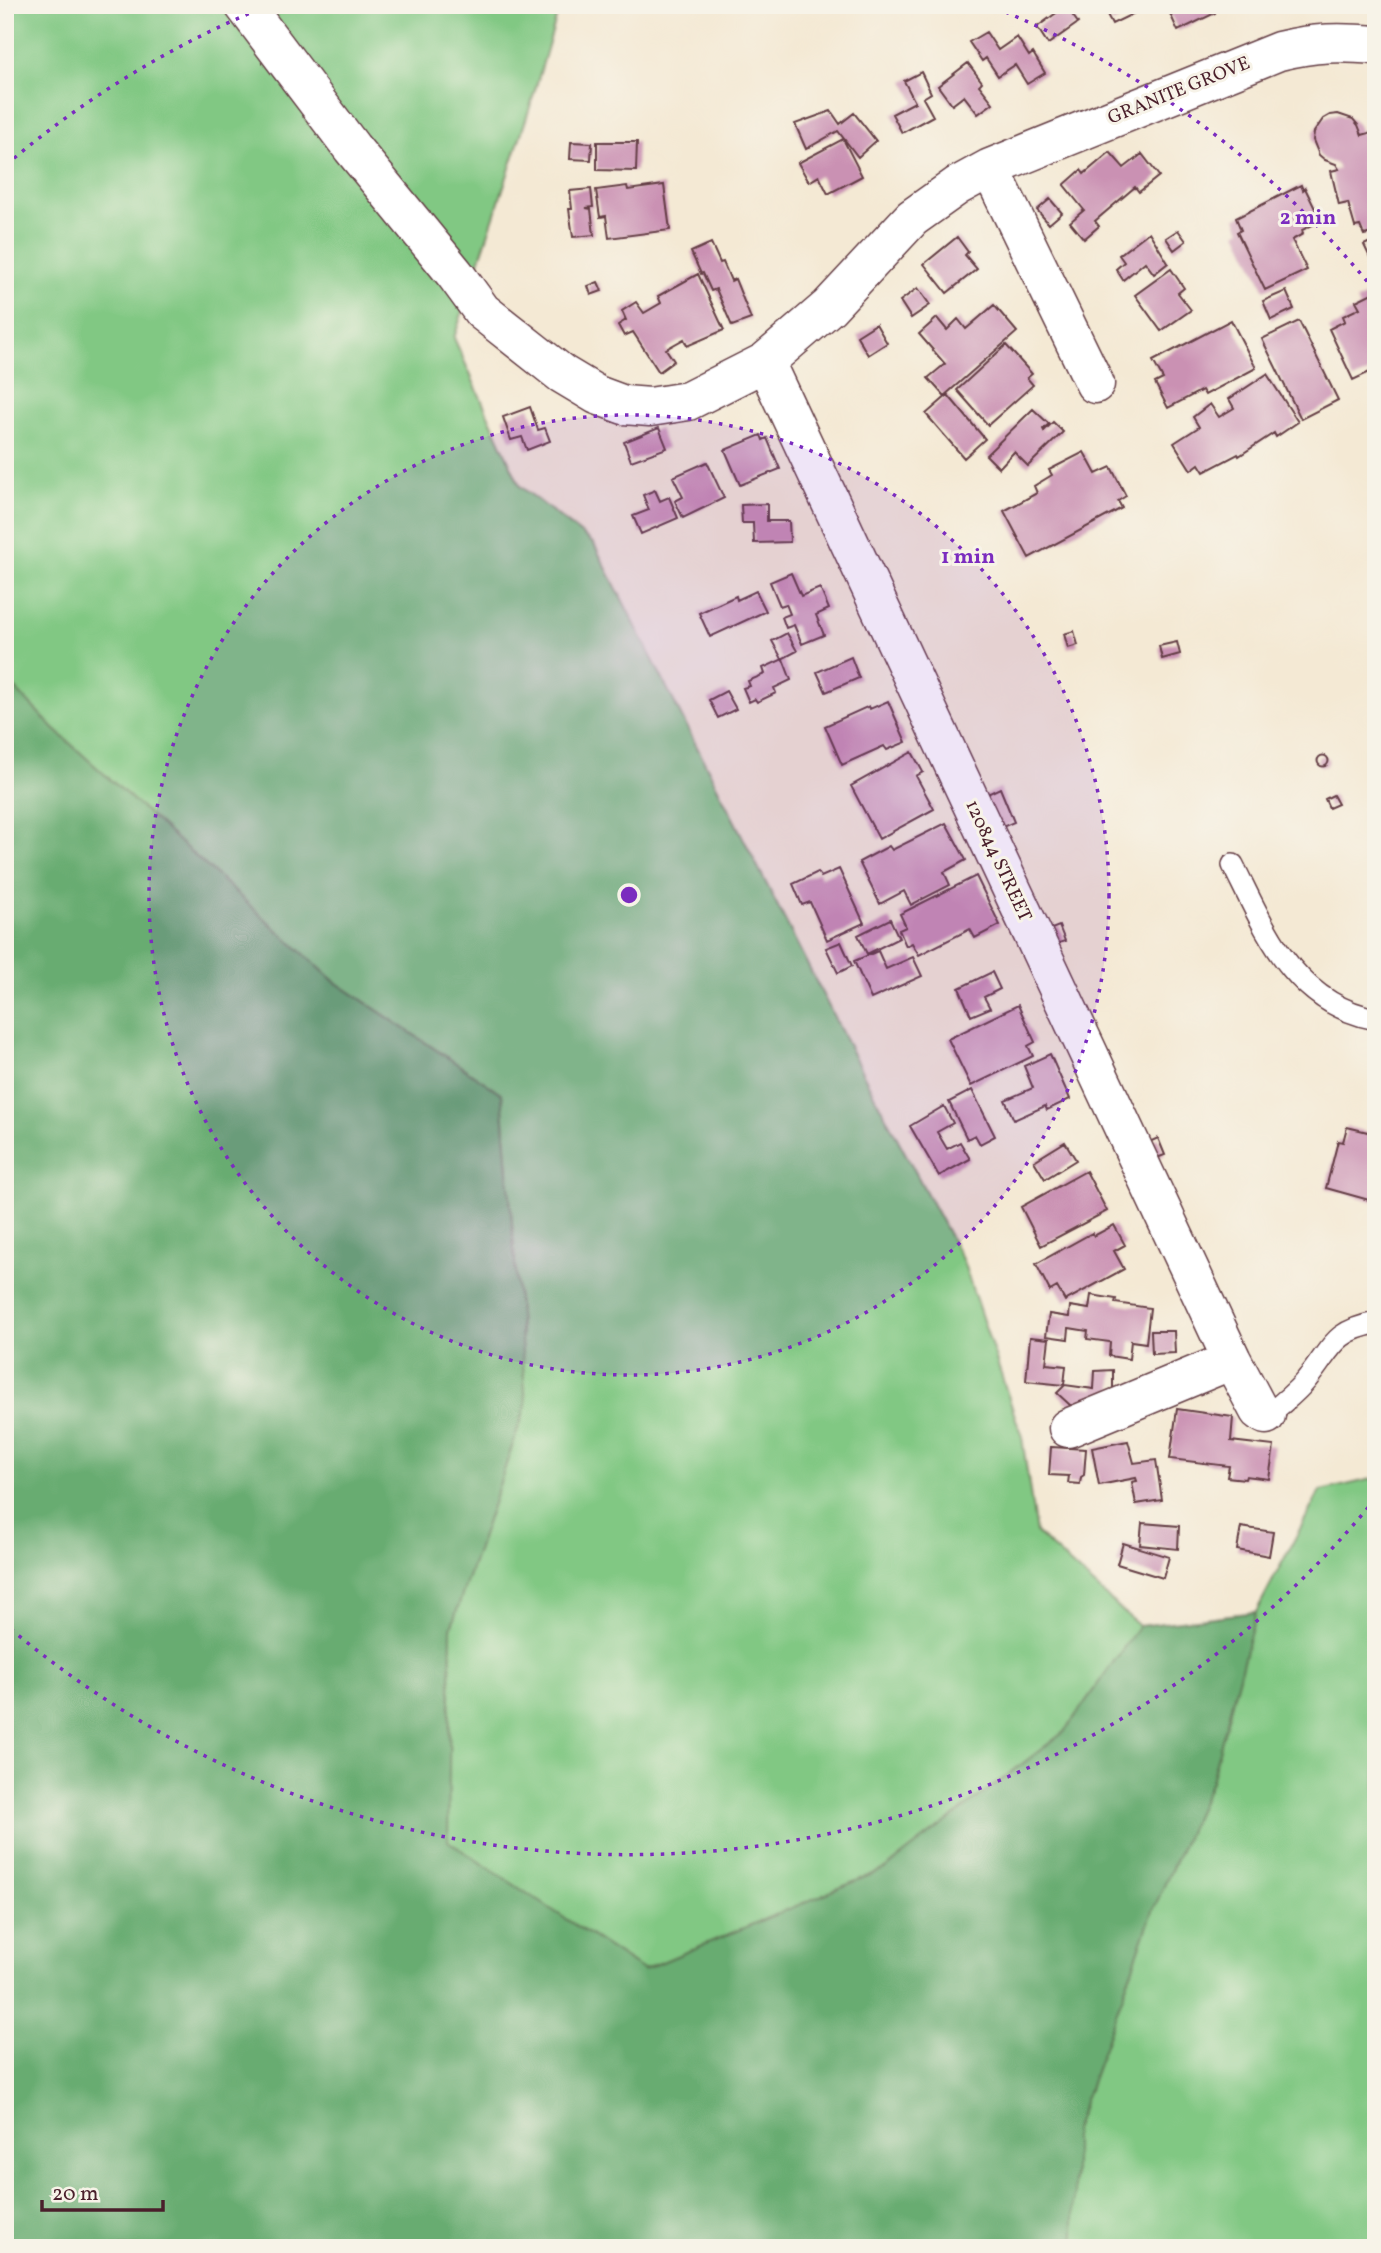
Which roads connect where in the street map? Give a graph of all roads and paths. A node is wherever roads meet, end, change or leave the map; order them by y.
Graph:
1 (244, 5) edge
2 (1376, 46) edge
3 (989, 168) junction
4 (765, 362) junction
5 (1095, 384) dead end
6 (1233, 865) dead end
7 (1376, 1019) edge
8 (1376, 1323) edge
9 (1232, 1360) junction
10 (1266, 1415) joint
11 (1068, 1428) dead end

1 - 4 street, GRANITE GROVE
2 - 3 street, GRANITE GROVE
3 - 4 street, GRANITE GROVE
3 - 5 street
4 - 9 street, 120844 STREET
6 - 7 lane
8 - 10 lane
9 - 10 street, 120844 STREET
9 - 11 street

